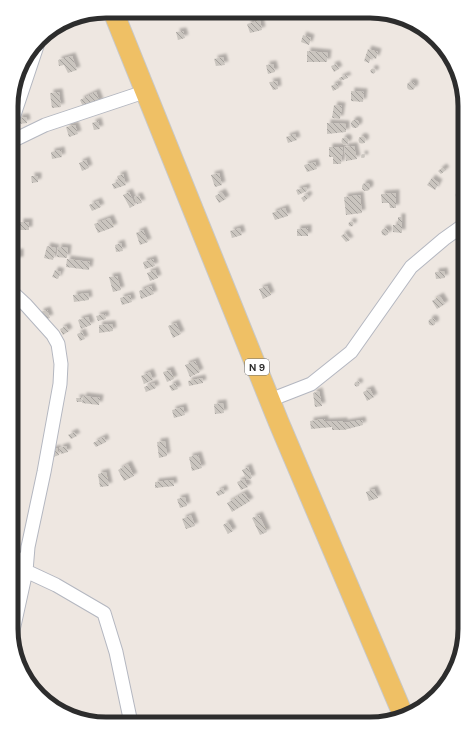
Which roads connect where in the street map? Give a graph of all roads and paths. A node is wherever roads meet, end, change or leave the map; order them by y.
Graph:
1 (116, 18) edge
2 (34, 56) edge
3 (144, 92) junction
4 (18, 102) edge
5 (18, 138) edge
6 (458, 229) edge
7 (18, 298) edge
8 (270, 400) junction
9 (18, 560) edge
10 (26, 571) junction
11 (18, 608) edge
12 (401, 711) edge
13 (130, 717) edge

1 - 3 main road, N 9
2 - 4 street
3 - 5 street
3 - 8 main road, N 9
6 - 8 street
7 - 10 street
8 - 12 main road, N 9
9 - 10 street
10 - 11 street
10 - 13 street

